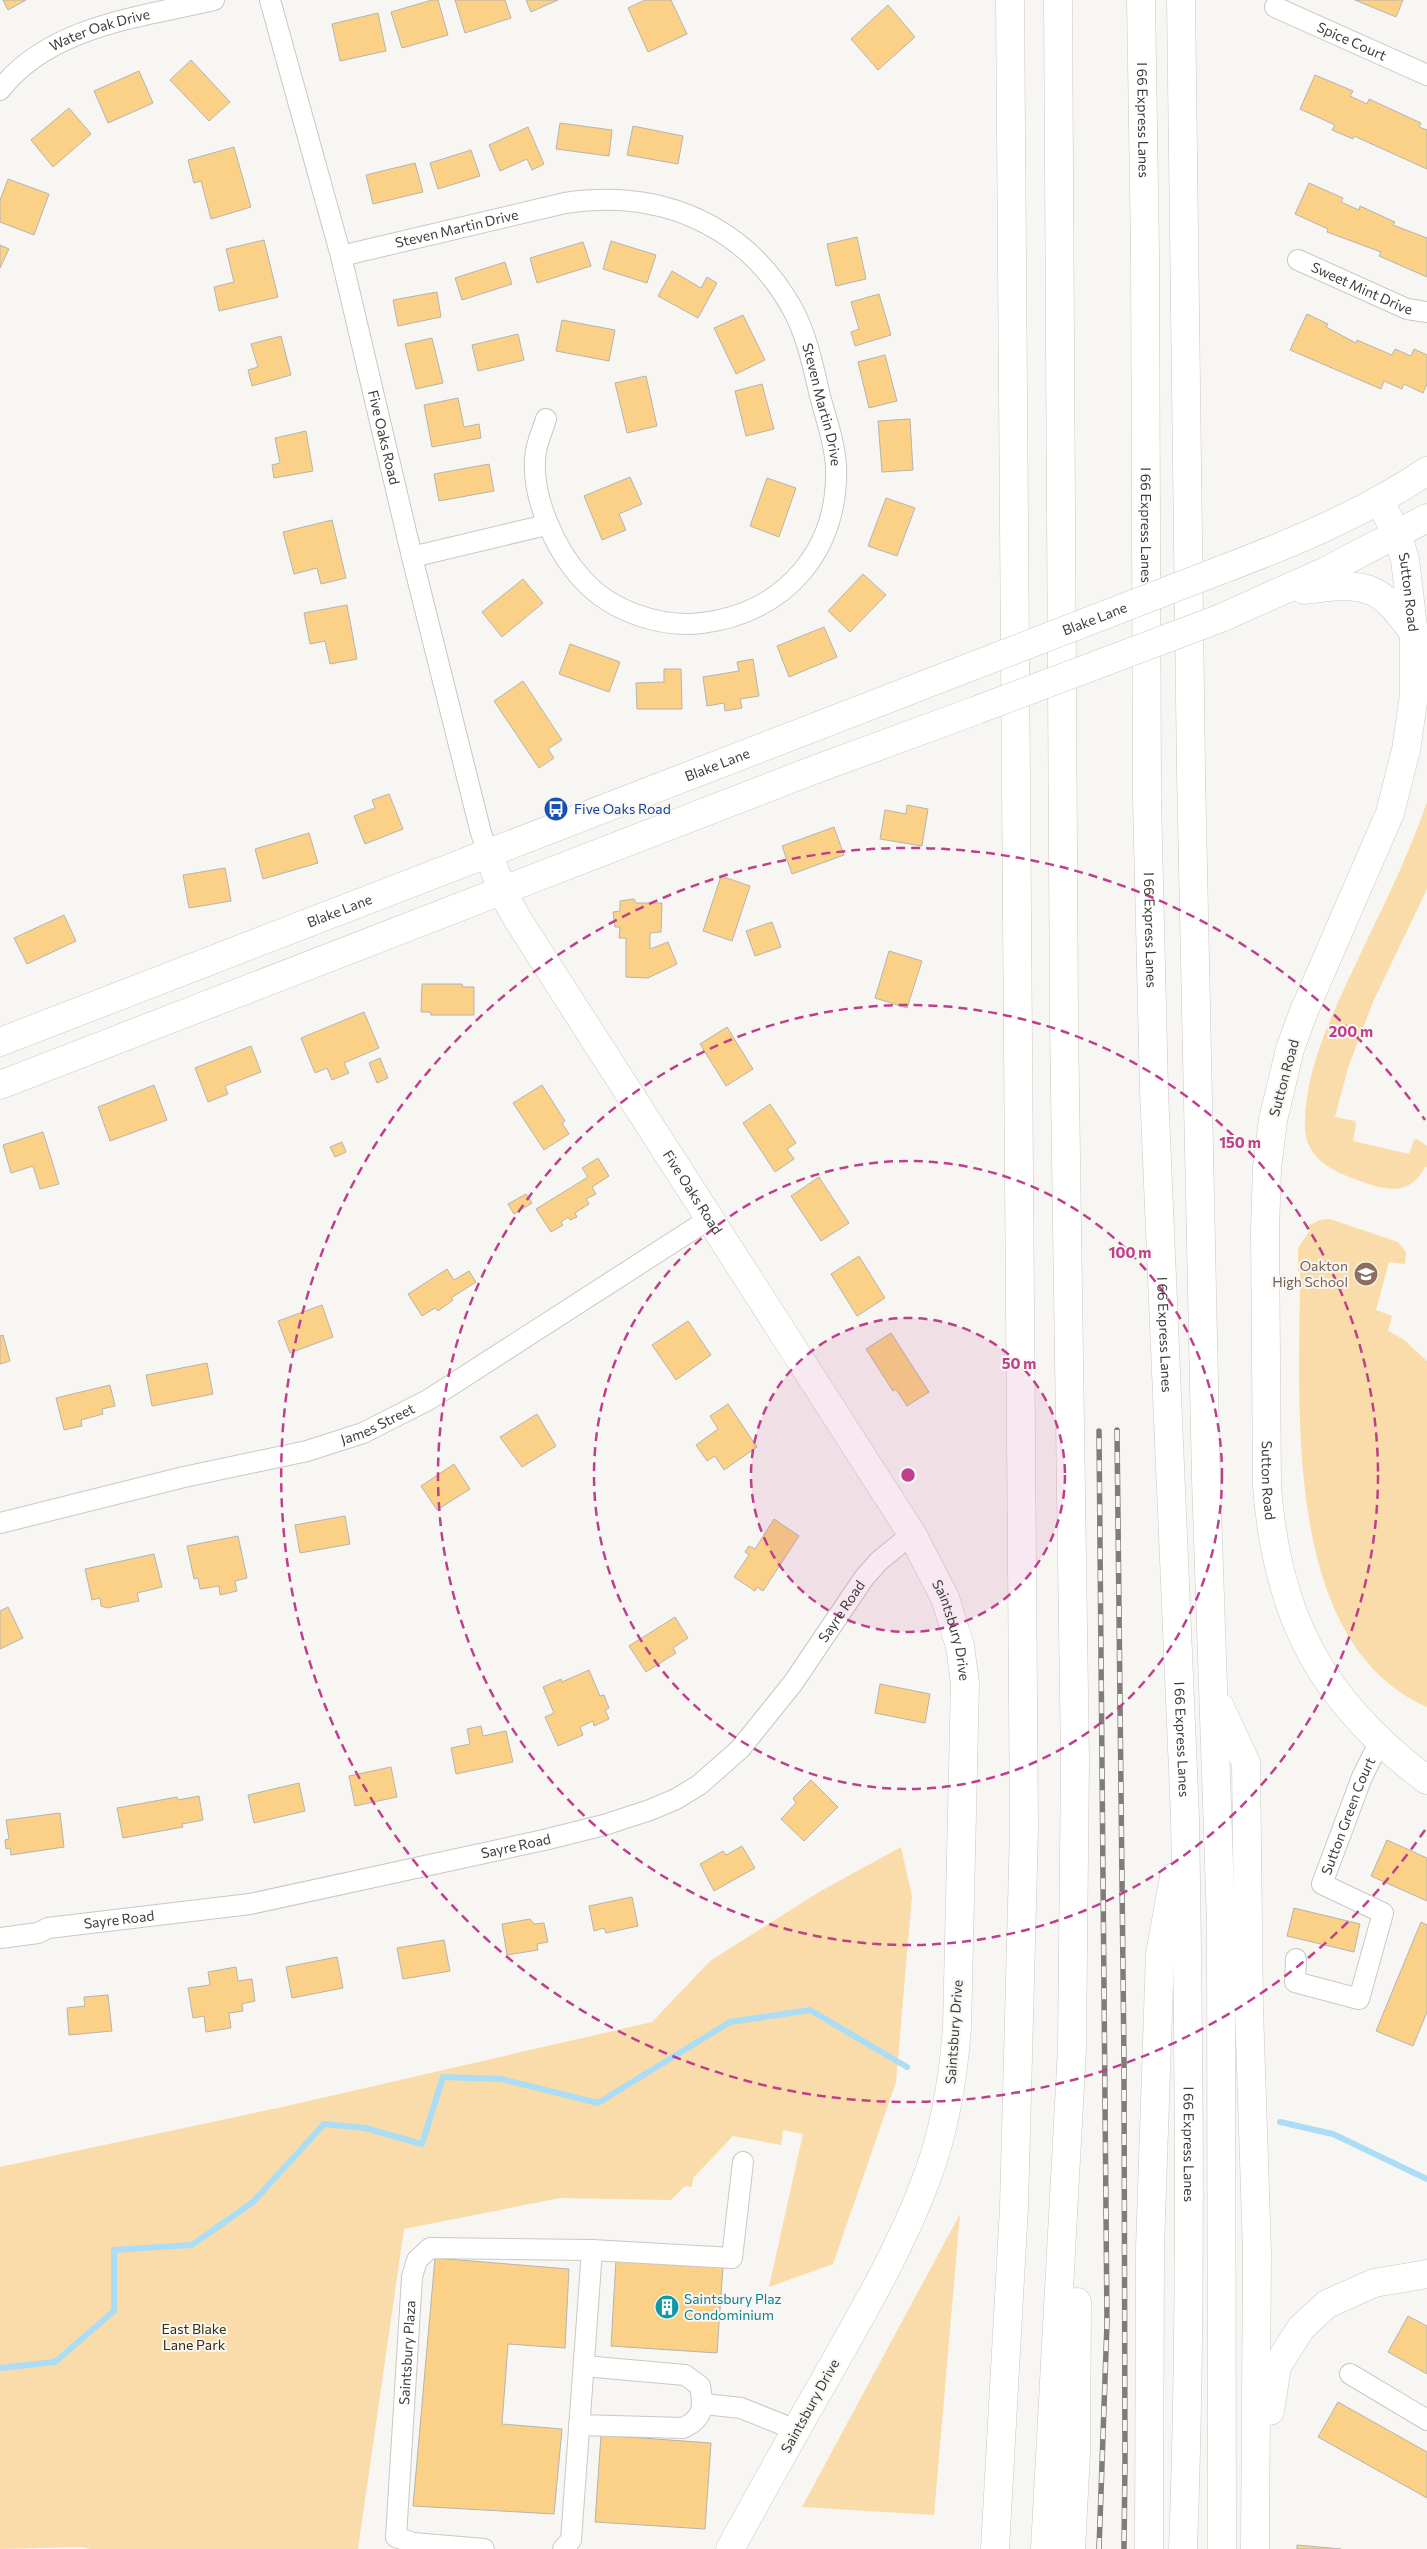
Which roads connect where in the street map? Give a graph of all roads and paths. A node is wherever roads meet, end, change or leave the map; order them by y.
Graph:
1 (214, 0) edge
2 (270, 0) edge
3 (1010, 0) edge
4 (1058, 0) edge
5 (1141, 0) edge
6 (1181, 0) edge
7 (1275, 6) dead end
8 (1427, 75) edge
9 (0, 90) edge
10 (341, 256) junction
11 (1298, 260) dead end
12 (1427, 312) edge
13 (546, 419) dead end
14 (1427, 471) edge
15 (1379, 500) junction
16 (1427, 518) edge
17 (546, 525) junction
18 (1398, 536) junction
19 (412, 557) junction
20 (1275, 594) junction
21 (1420, 632) edge
22 (488, 852) junction
23 (502, 891) junction
24 (0, 1042) edge
25 (0, 1085) edge
26 (709, 1219) junction
27 (0, 1523) edge
28 (912, 1534) junction
29 (1214, 1694) junction
30 (1379, 1743) junction
31 (1427, 1780) edge
32 (1185, 1817) junction
33 (0, 1938) edge
34 (1296, 1959) dead end
35 (1072, 2048) junction
36 (744, 2162) dead end
37 (592, 2250) junction
38 (1427, 2274) edge
39 (584, 2366) junction
40 (1350, 2374) dead end
41 (704, 2404) junction
42 (1427, 2420) edge
43 (580, 2425) junction
44 (796, 2430) junction
45 (1256, 2497) junction
46 (396, 2543) edge
47 (484, 2549) edge
48 (563, 2549) edge
49 (730, 2549) edge
50 (995, 2549) edge
51 (1045, 2549) edge
52 (1071, 2549) edge
53 (1149, 2549) edge
54 (1183, 2549) edge
55 (1222, 2549) edge
56 (1255, 2549) edge

1 - 9 street, Water Oak Drive
2 - 10 street, Five Oaks Road
3 - 50 main road
4 - 35 main road
5 - 32 main road, I 66 Express Lanes
6 - 29 main road
7 - 8 street, Spice Court
10 - 17 street, Steven Martin Drive
10 - 19 street, Five Oaks Road
11 - 12 street, Sweet Mint Drive
13 - 17 street, Steven Martin Drive
14 - 15 main road, Blake Lane
15 - 18 main road, Sutton Road
15 - 22 main road, Blake Lane, bridge
16 - 18 main road
17 - 19 street
18 - 20 main road
18 - 21 main road, Sutton Road
19 - 22 street, Five Oaks Road
20 - 21 main road
20 - 23 main road, bridge
21 - 30 main road, Sutton Road
22 - 23 main road, Five Oaks Road
22 - 24 main road, Blake Lane
23 - 25 main road
23 - 26 main road, Five Oaks Road
26 - 27 street, James Street
26 - 28 main road, Five Oaks Road
28 - 33 street, Sayre Road
28 - 44 main road, Saintsbury Drive
29 - 45 main road
29 - 55 main road
30 - 31 main road, Sutton Road
30 - 34 street, Sutton Green Court
32 - 53 main road
32 - 54 main road, I 66 Express Lanes
35 - 51 main road
35 - 52 main road
36 - 37 street, Saintsbury Plaza
37 - 39 street
37 - 46 street, Saintsbury Plaza
38 - 45 main road
39 - 41 street
39 - 43 street
40 - 42 street
41 - 43 street
41 - 44 street
43 - 48 street
44 - 49 main road, Saintsbury Drive
45 - 56 main road
46 - 47 street, Saintsbury Plaza

